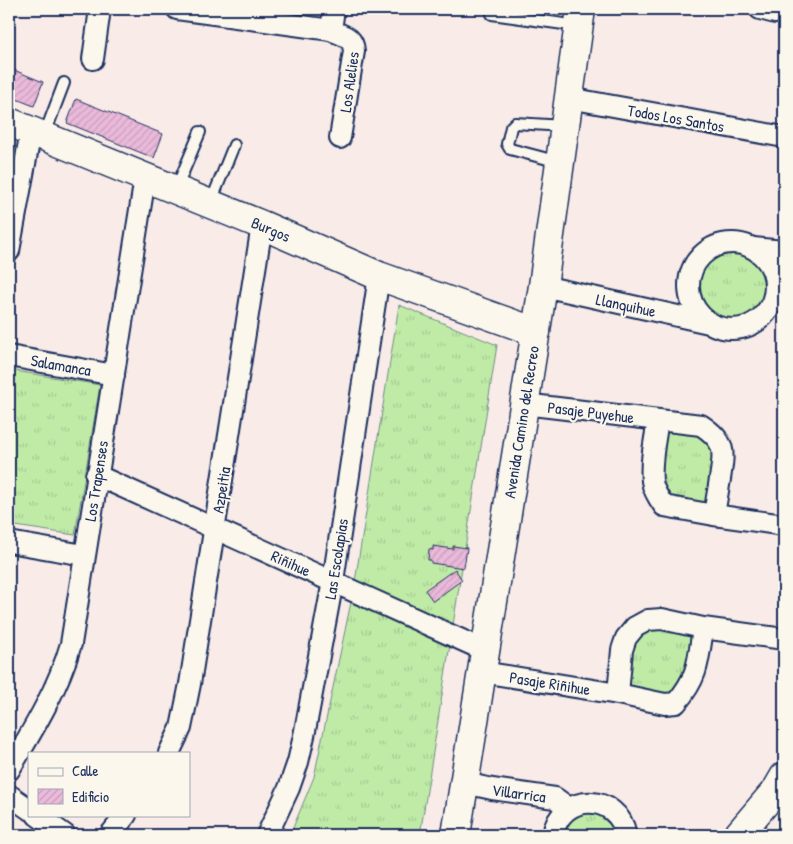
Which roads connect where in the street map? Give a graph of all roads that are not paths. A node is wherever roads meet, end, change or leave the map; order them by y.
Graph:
1 (100, 9) edge
2 (177, 9) edge
3 (334, 9) edge
4 (492, 14) dead end
5 (580, 18) edge
6 (330, 30) junction
7 (93, 59) dead end
8 (64, 82) dead end
9 (569, 98) junction
10 (565, 126) junction
11 (28, 130) edge
12 (200, 132) dead end
13 (784, 137) edge
14 (340, 138) dead end
15 (234, 145) dead end
16 (560, 162) junction
17 (145, 178) junction
18 (175, 190) junction
19 (210, 204) junction
20 (262, 225) junction
21 (753, 248) junction
22 (9, 251) edge
23 (784, 252) edge
24 (379, 276) junction
25 (543, 286) junction
26 (709, 323) junction
27 (536, 332) junction
28 (9, 356) edge
29 (114, 375) junction
30 (524, 404) junction
31 (658, 420) junction
32 (96, 475) junction
33 (714, 515) junction
34 (784, 525) edge
35 (215, 528) junction
36 (9, 542) edge
37 (84, 556) junction
38 (333, 582) junction
39 (703, 628) junction
40 (784, 640) edge
41 (484, 661) junction
42 (618, 694) junction
43 (169, 752) edge
44 (9, 770) edge
45 (465, 783) junction
46 (782, 786) edge
47 (9, 795) edge
48 (28, 808) edge
49 (569, 808) junction
50 (38, 816) edge
51 (125, 816) edge
52 (65, 835) edge
53 (110, 835) edge
54 (267, 835) edge
55 (456, 835) edge
56 (553, 835) edge
57 (626, 835) edge
58 (738, 835) edge

1 - 7 street
2 - 6 street
3 - 6 street, Los Alelies
4 - 5 lane
5 - 9 street, Avenida Camino del Recreo
6 - 14 street, Los Alelies
8 - 11 lane
9 - 10 street, Avenida Camino del Recreo
9 - 13 street, Todos Los Santos
10 - 16 street, Avenida Camino del Recreo
10 - 16 lane
11 - 17 street, Burgos
11 - 22 street
12 - 18 lane
15 - 19 lane
16 - 25 street, Avenida Camino del Recreo
17 - 18 street, Burgos
17 - 29 street, Los Trapenses
18 - 19 street, Burgos
19 - 20 street, Burgos
20 - 24 street, Burgos
20 - 35 street, Azpeitia
21 - 23 street
21 - 26 street
21 - 26 street
24 - 27 street, Burgos
24 - 38 street, Las Escolapias
25 - 26 street, Llanquihue
25 - 27 street, Avenida Camino del Recreo
27 - 30 street, Avenida Camino del Recreo
28 - 29 street, Salamanca
29 - 32 street, Los Trapenses
30 - 31 street, Pasaje Puyehue
30 - 41 street, Avenida Camino del Recreo
31 - 33 street, Pasaje Puyehue
31 - 33 street, Pasaje Puyehue
32 - 35 street, Riñihue
32 - 37 street, Los Trapenses
33 - 34 street, Pasaje Puyehue
35 - 38 street, Riñihue
35 - 43 street, Azpeitia
36 - 37 street
37 - 44 street, Los Trapenses
38 - 41 street, Riñihue
38 - 54 street, Las Escolapias
39 - 40 street
39 - 42 street, Pasaje Riñihue
39 - 42 street
41 - 42 street, Pasaje Riñihue
41 - 45 street, Avenida Camino del Recreo
45 - 49 street, Villarrica
45 - 55 street, Avenida Camino del Recreo
46 - 58 street
47 - 48 street
49 - 56 street, Villarrica
49 - 57 street
50 - 52 street
51 - 53 street

